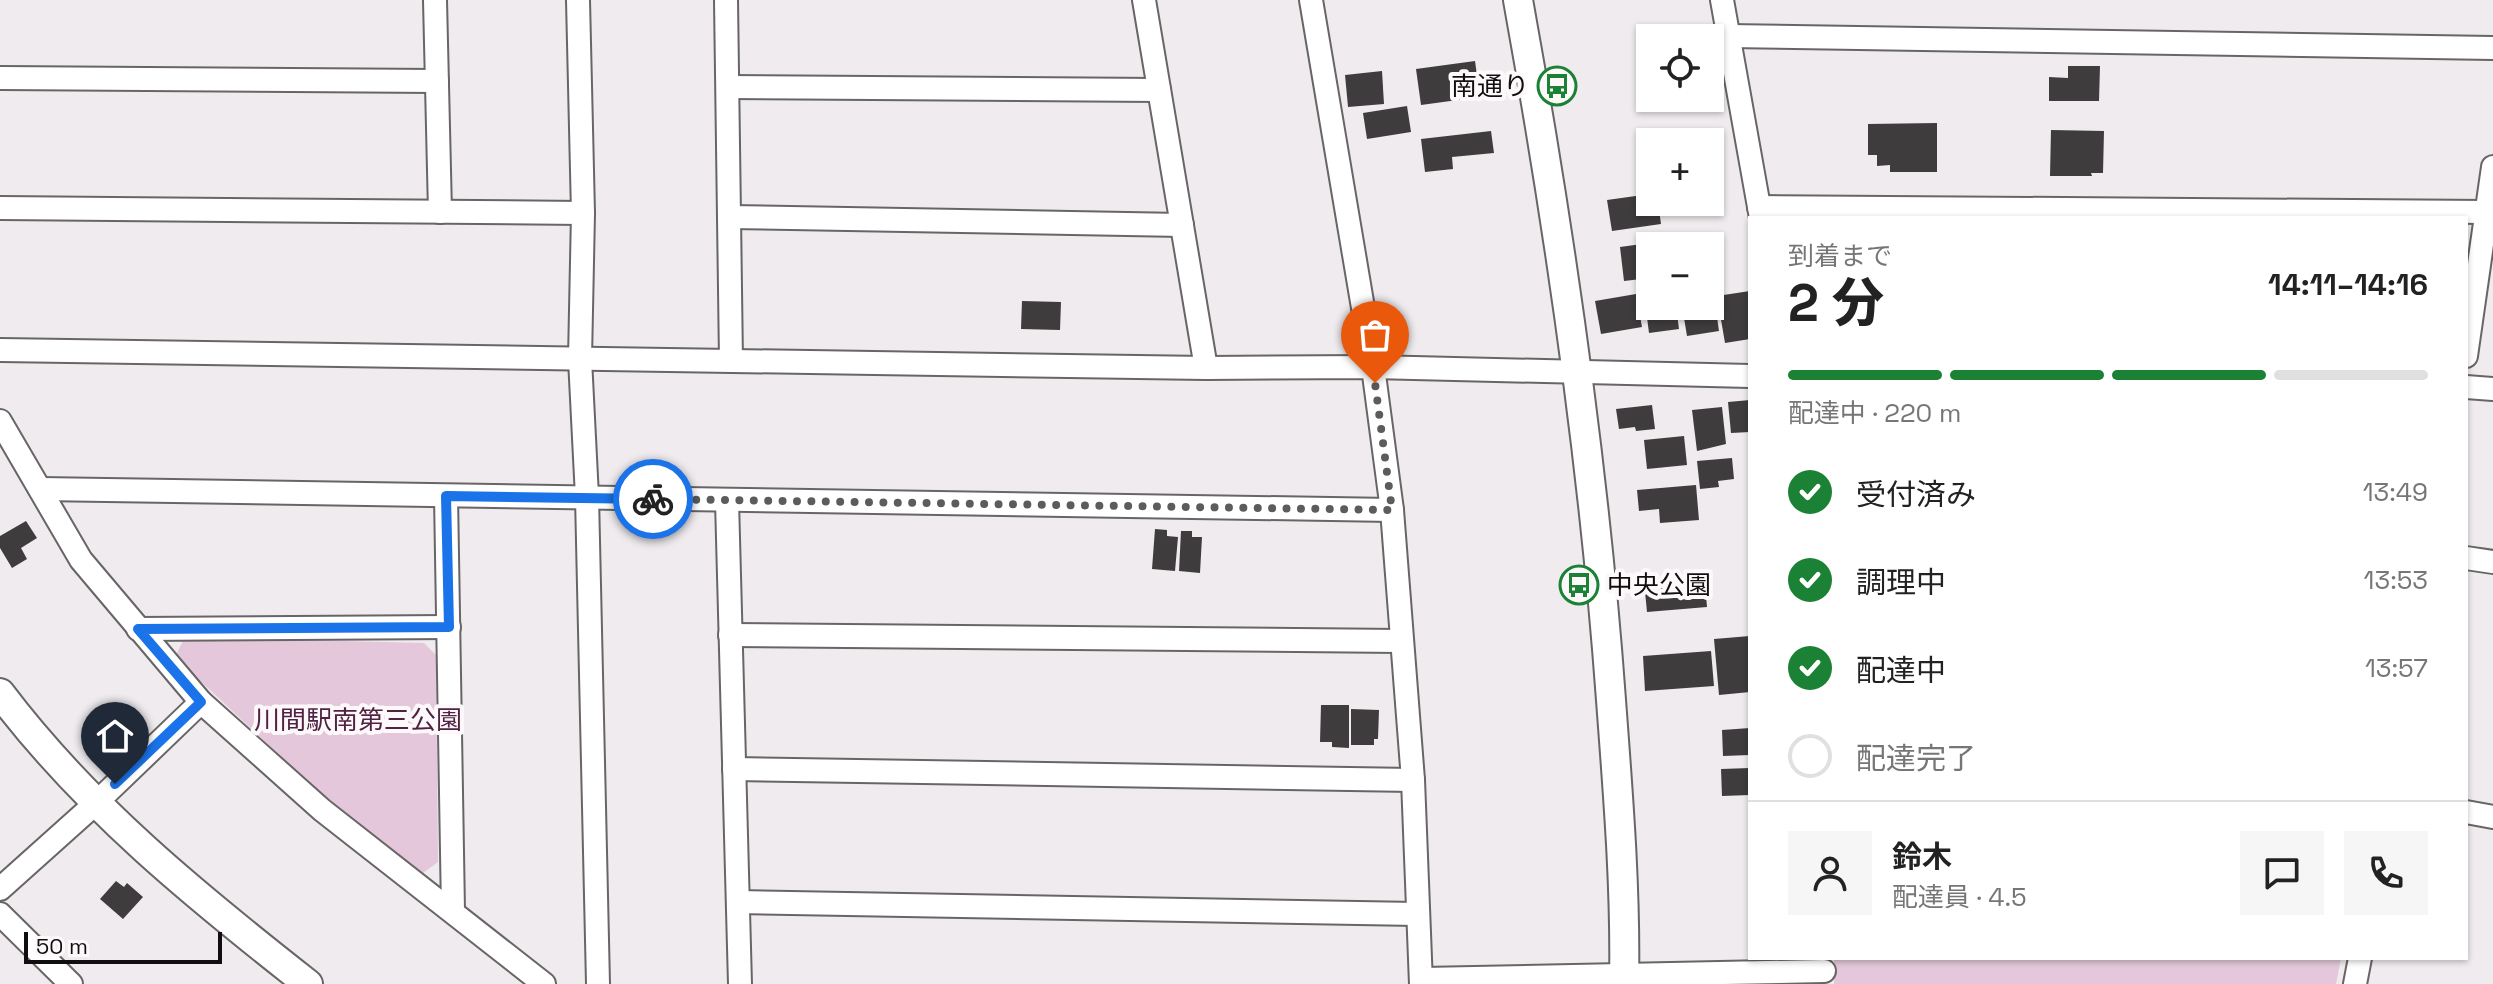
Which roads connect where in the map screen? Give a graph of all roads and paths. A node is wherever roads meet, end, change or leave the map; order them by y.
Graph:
1 (435, 0) edge
2 (578, 0) edge
3 (726, 0) edge
4 (1144, 0) edge
5 (1311, 0) edge
6 (1518, 0) edge
7 (1722, 0) edge
8 (1728, 36) junction
9 (2493, 48) edge
10 (0, 78) edge
11 (437, 81) junction
12 (728, 87) junction
13 (1159, 90) junction
14 (2493, 167) edge
15 (0, 208) edge
16 (440, 212) junction
17 (1760, 212) edge
18 (2487, 212) junction
19 (583, 213) junction
20 (729, 217) junction
21 (1182, 225) junction
22 (2468, 342) edge
23 (0, 350) edge
24 (580, 359) junction
25 (731, 361) junction
26 (1373, 367) junction
27 (1206, 368) junction
28 (1578, 372) junction
29 (1748, 376) edge
30 (2468, 387) edge
31 (2493, 389) edge
32 (0, 421) edge
33 (40, 489) junction
34 (446, 496) junction
35 (587, 497) junction
36 (727, 501) junction
37 (1392, 510) junction
38 (2468, 558) edge
39 (2493, 562) edge
40 (449, 627) junction
41 (138, 629) junction
42 (730, 635) junction
43 (1401, 641) junction
44 (0, 693) edge
45 (201, 702) junction
46 (734, 769) junction
47 (1413, 780) junction
48 (96, 803) junction
49 (2468, 812) edge
50 (2493, 817) edge
51 (0, 889) edge
52 (738, 902) junction
53 (453, 911) junction
54 (0, 914) edge
55 (1417, 914) junction
56 (2360, 960) edge
57 (1823, 971) edge
58 (1624, 979) edge
59 (1422, 981) edge
60 (71, 984) edge
61 (308, 984) edge
62 (544, 984) edge
63 (598, 984) edge
64 (740, 984) edge
65 (2355, 984) edge

1 - 11 street
2 - 19 street
3 - 12 street
4 - 13 street
5 - 26 street
6 - 28 street
7 - 8 street
8 - 9 street
8 - 17 street
10 - 11 street
11 - 16 street
12 - 13 street
12 - 20 street
13 - 21 street
14 - 18 street
15 - 16 street
16 - 19 street
17 - 18 street
18 - 22 street
19 - 24 street
20 - 21 street
20 - 25 street
21 - 27 street
23 - 24 street
24 - 25 street
24 - 35 street
25 - 27 street
26 - 27 street
26 - 28 street
26 - 37 street
28 - 29 street
28 - 58 street
30 - 31 street
32 - 33 street
33 - 34 street
33 - 41 street
34 - 35 street
34 - 40 street
35 - 36 street
35 - 63 street
36 - 37 street
36 - 42 street
37 - 43 street
38 - 39 street
40 - 41 street
40 - 53 street
41 - 45 street
42 - 43 street
42 - 46 street
43 - 47 street
44 - 48 street
45 - 48 street
45 - 53 street
46 - 47 street
46 - 52 street
47 - 55 street
48 - 51 street
48 - 61 street
49 - 50 street
52 - 55 street
52 - 64 street
53 - 62 street
54 - 60 street
55 - 59 street
56 - 65 street
57 - 58 street
58 - 59 street

